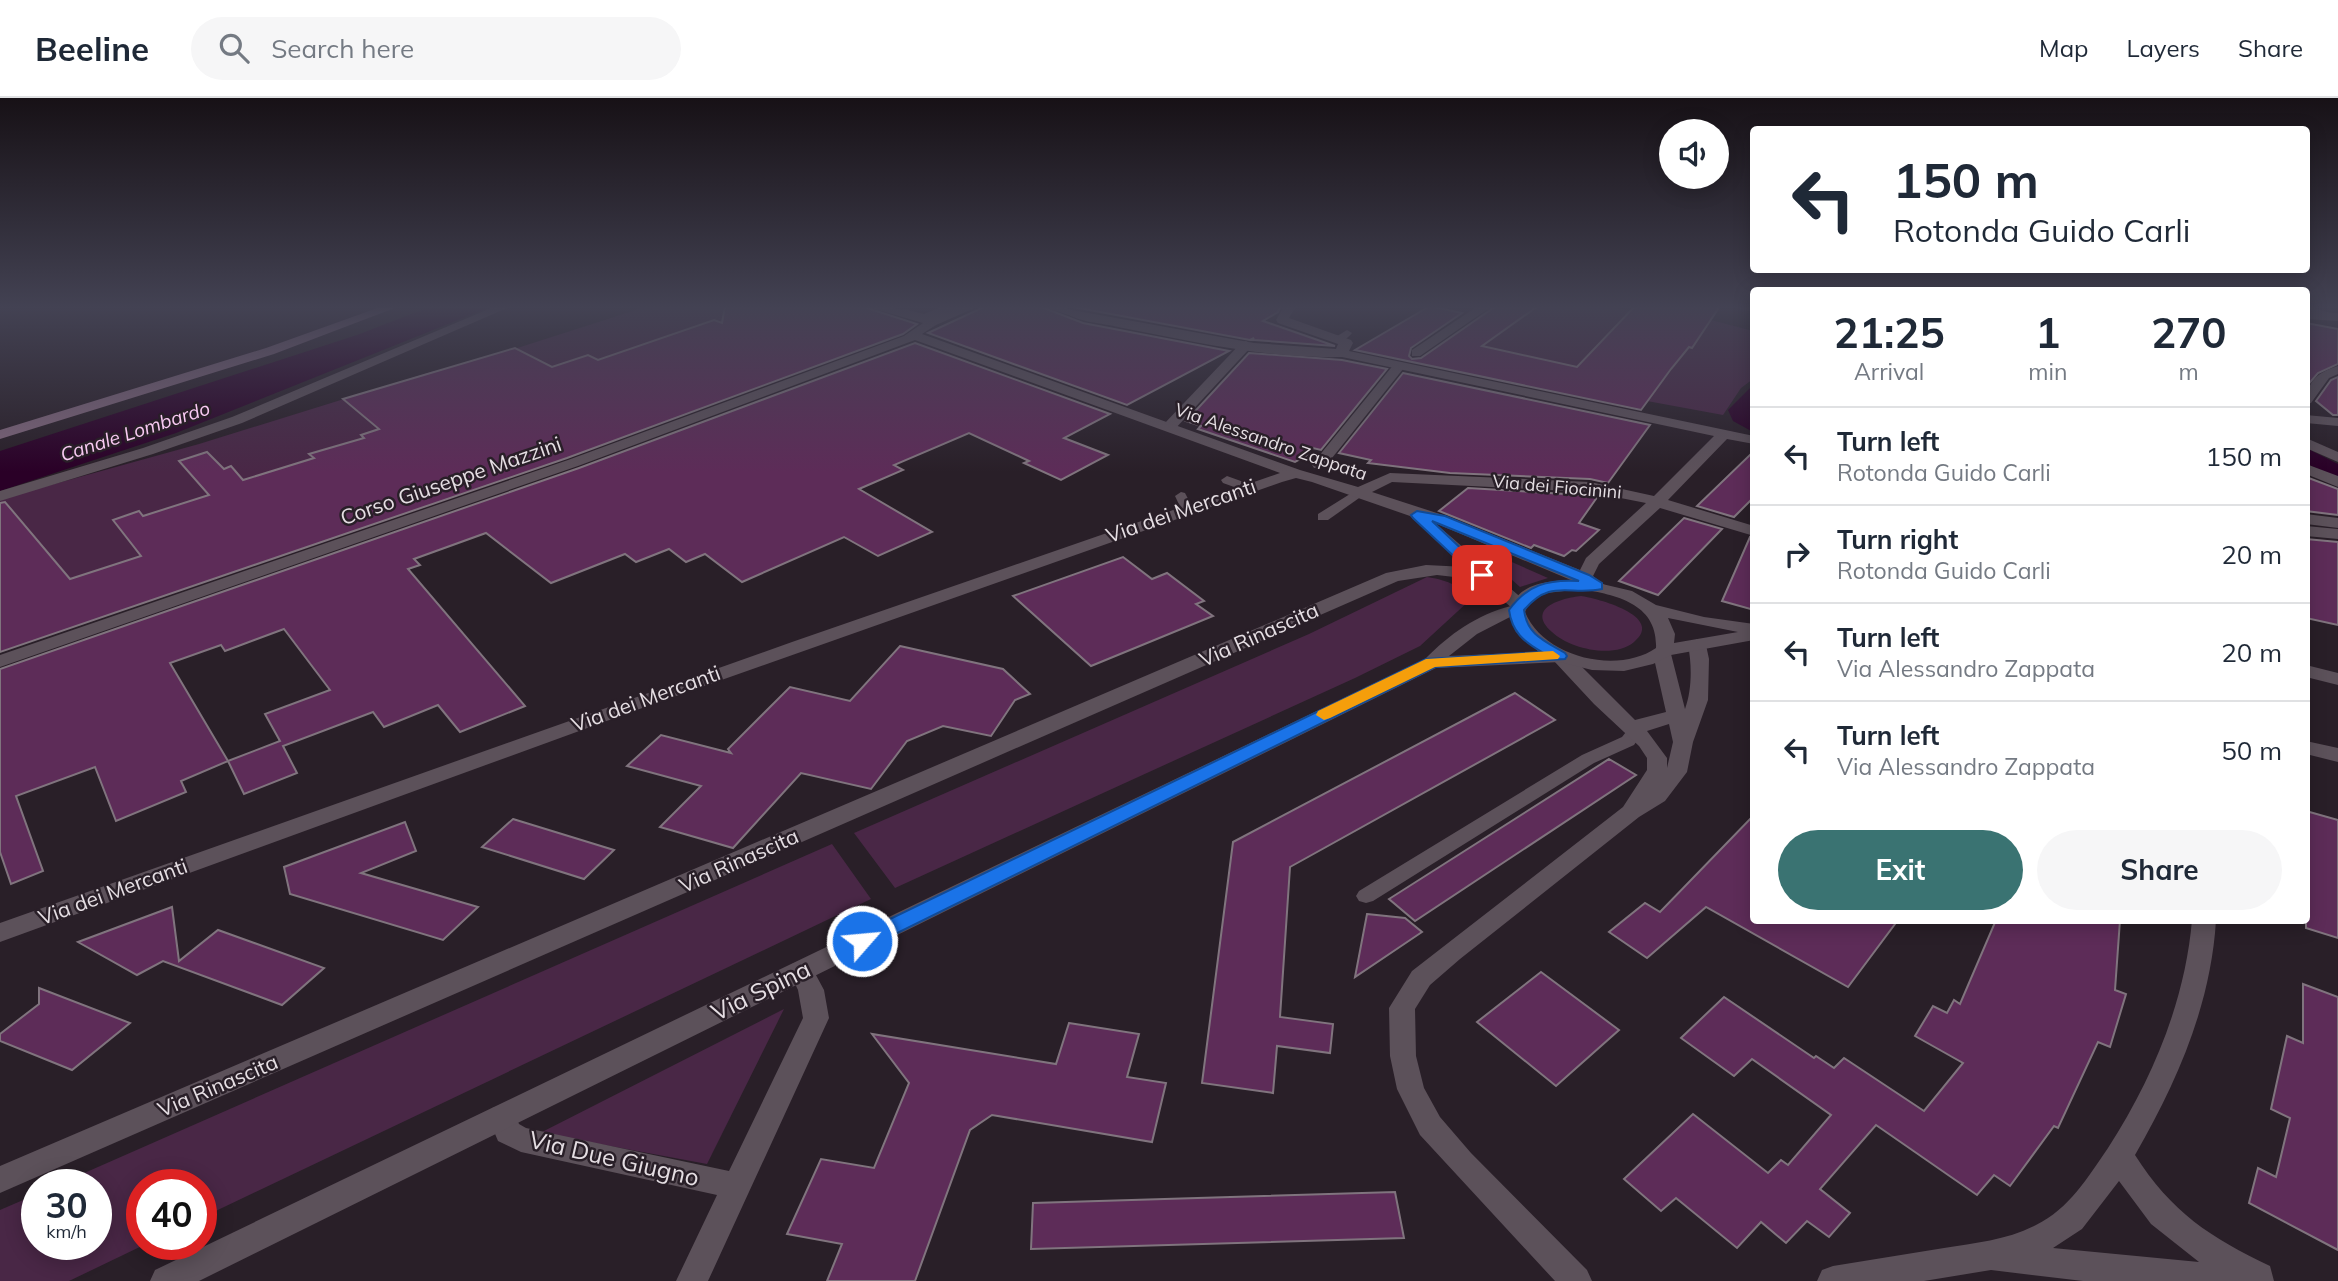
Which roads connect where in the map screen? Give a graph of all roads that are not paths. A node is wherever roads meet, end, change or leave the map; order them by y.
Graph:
1 (237, 361) edge
2 (376, 361) edge
3 (845, 361) edge
4 (987, 361) edge
5 (1231, 361) edge
6 (1388, 361) edge
7 (1399, 366) junction
8 (2338, 370) edge
9 (2310, 394) edge
10 (2310, 419) edge
11 (2338, 422) edge
12 (1169, 427) junction
13 (0, 435) edge
14 (1724, 435) junction
15 (1750, 439) edge
16 (2312, 445) edge
17 (2338, 448) edge
18 (2338, 458) edge
19 (1319, 465) dead end
20 (2310, 470) edge
21 (1296, 474) junction
22 (1227, 480) dead end
23 (2338, 482) edge
24 (1248, 488) junction
25 (1358, 493) junction
26 (0, 496) edge
27 (1657, 502) junction
28 (1417, 515) junction
29 (1323, 517) dead end
30 (2310, 520) edge
31 (2338, 523) edge
32 (1750, 530) edge
33 (2310, 531) edge
34 (2338, 534) edge
35 (1482, 575) junction
36 (1590, 582) junction
37 (1518, 607) junction
38 (1652, 609) junction
39 (1750, 628) edge
40 (1750, 636) edge
41 (1696, 645) junction
42 (1663, 652) junction
43 (1561, 657) junction
44 (0, 661) edge
45 (1432, 663) junction
46 (2310, 672) edge
47 (2338, 679) edge
48 (1675, 716) junction
49 (1636, 731) junction
50 (1683, 742) junction
51 (2310, 748) edge
52 (2338, 755) edge
53 (1631, 812) junction
54 (1366, 896) dead end
55 (2204, 924) edge
56 (0, 933) edge
57 (801, 971) junction
58 (502, 1117) junction
59 (2119, 1154) junction
60 (0, 1180) edge
61 (736, 1186) junction
62 (1991, 1255) junction
63 (166, 1281) edge
64 (692, 1281) edge
65 (1576, 1281) edge
66 (1833, 1281) edge
67 (2258, 1281) edge
68 (2268, 1281) edge

1 - 13 main road
2 - 26 street
3 - 44 street, Corso Giuseppe Mazzini
4 - 12 street, Via Alessandro Zappata
5 - 12 street
6 - 7 street
7 - 14 street
7 - 19 street
8 - 9 street
10 - 11 street
12 - 21 street, Via Alessandro Zappata
14 - 15 street
14 - 27 street
16 - 17 street
16 - 18 street
20 - 23 street
21 - 24 street, Via dei Mercanti
21 - 25 street, Via Alessandro Zappata
22 - 24 lane
24 - 56 street, Via dei Mercanti
25 - 27 street, Via dei Fiocinini
25 - 28 street, Via Alessandro Zappata
25 - 29 lane
27 - 32 street, Via dei Fiocinini
27 - 36 street
28 - 35 street, Via Alessandro Zappata
28 - 36 street, Via Alessandro Zappata
30 - 31 street
33 - 34 street
35 - 37 street, Via Alessandro Zappata
35 - 60 street, Via Rinascita
36 - 37 street, Via Spina
36 - 38 street
37 - 43 street
37 - 45 street, Via Spina
38 - 39 street
38 - 42 street
40 - 41 street
41 - 42 street
41 - 50 street
42 - 43 street
42 - 48 street
43 - 45 street, Via Spina
43 - 49 street
45 - 57 street, Via Spina
46 - 47 street
48 - 49 street
48 - 50 street
49 - 53 street
49 - 54 lane
50 - 53 street
51 - 52 street
53 - 65 street
55 - 59 street
57 - 58 street, Via Spina
57 - 61 street
58 - 61 street, Via Due Giugno
58 - 63 street, Via Spina
59 - 62 street
59 - 68 street
61 - 64 street
62 - 66 street
62 - 67 street

